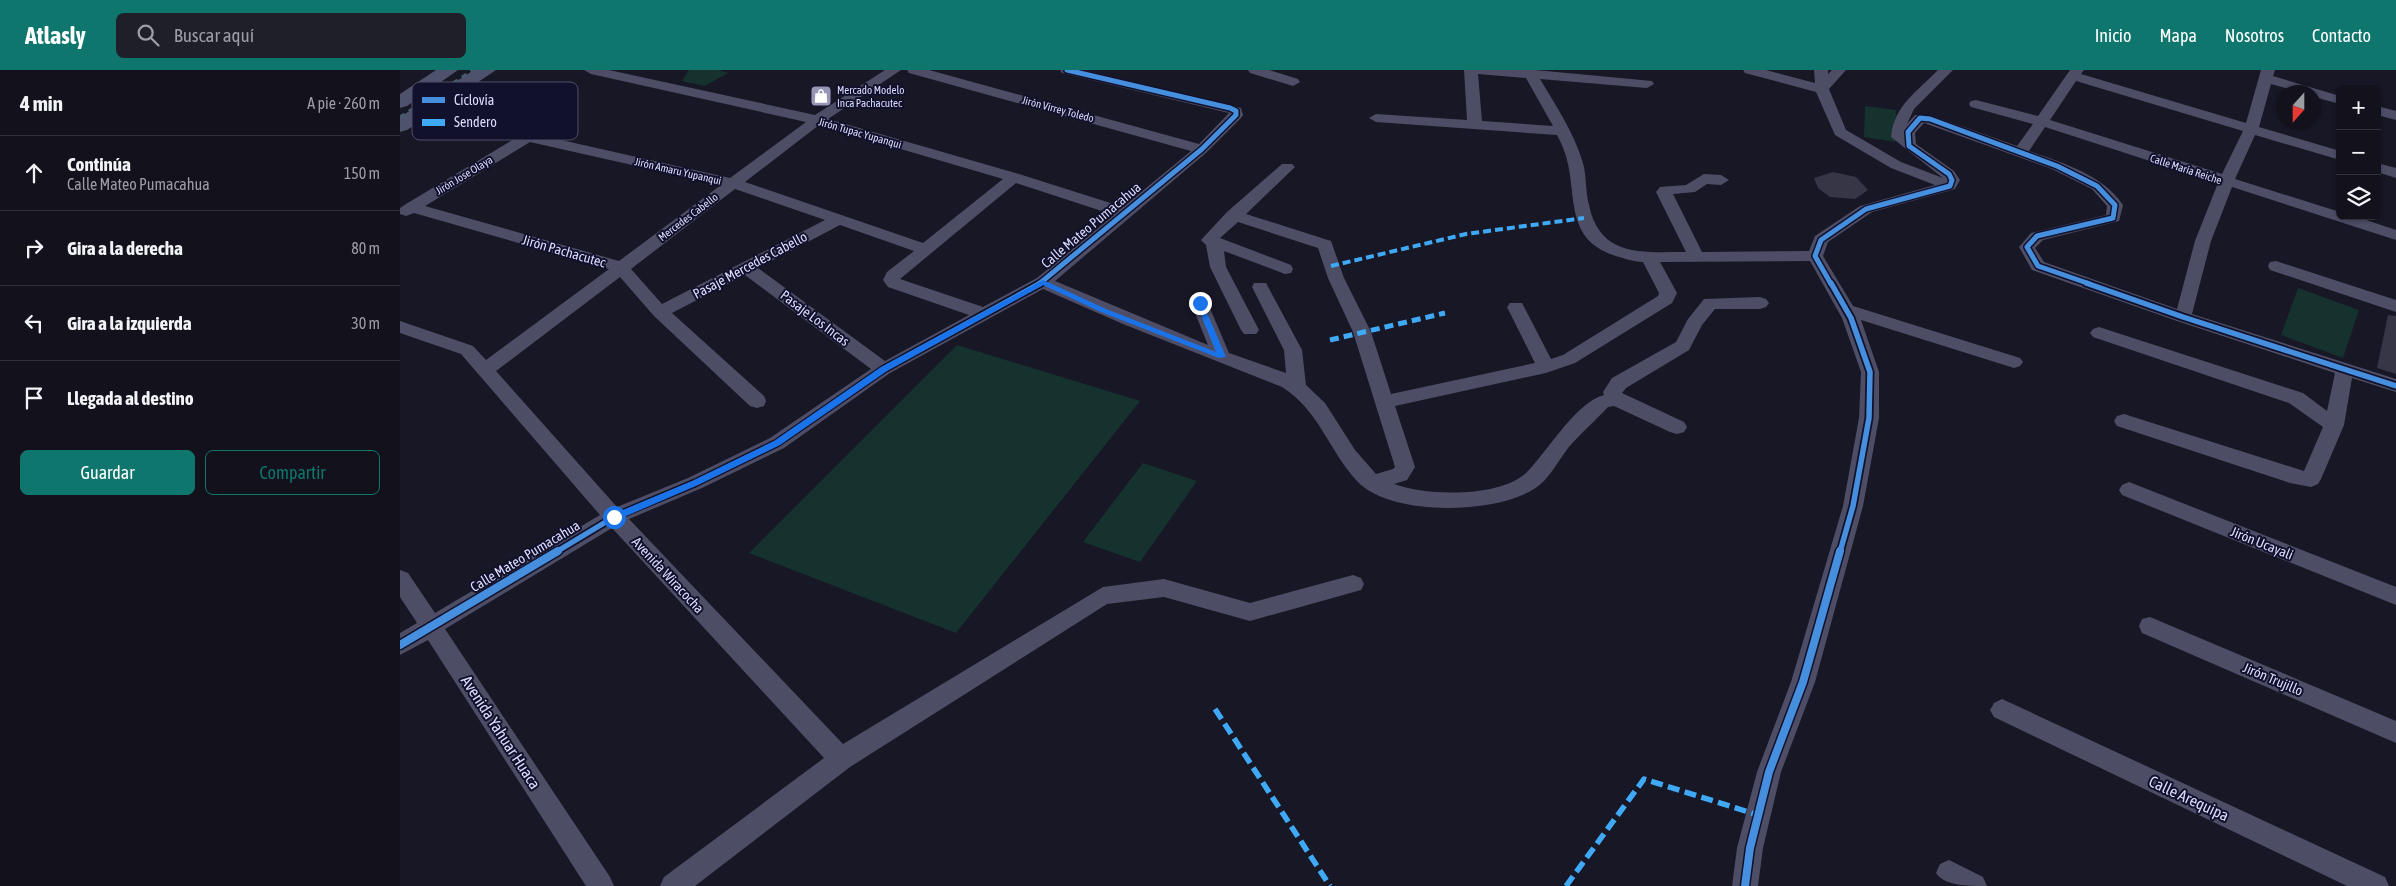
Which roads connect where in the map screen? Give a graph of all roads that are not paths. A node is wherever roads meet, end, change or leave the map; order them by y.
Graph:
1 (449, 70) edge
2 (487, 70) edge
3 (591, 70) edge
4 (894, 70) edge
5 (914, 70) edge
6 (1067, 70) edge
7 (1255, 70) edge
8 (1471, 70) edge
9 (1476, 70) edge
10 (1750, 70) edge
11 (1821, 70) edge
12 (1839, 70) edge
13 (1946, 70) edge
14 (1529, 72) edge
15 (1558, 73) edge
16 (2075, 73) edge
17 (2266, 74) edge
18 (431, 82) edge
19 (469, 82) edge
20 (1293, 82) dead end
21 (1646, 84) dead end
22 (1822, 89) junction
23 (412, 94) edge
24 (2336, 99) edge
25 (400, 102) edge
26 (1976, 104) dead end
27 (2381, 111) edge
28 (2396, 116) edge
29 (1376, 118) dead end
30 (412, 119) edge
31 (817, 120) junction
32 (2043, 122) junction
33 (1475, 125) junction
34 (400, 126) edge
35 (2250, 129) junction
36 (1563, 132) junction
37 (523, 140) edge
38 (541, 140) edge
39 (1908, 146) junction
40 (1202, 149) junction
41 (2020, 152) junction
42 (2336, 155) edge
43 (1287, 167) dead end
44 (2381, 168) edge
45 (2396, 173) edge
46 (1014, 177) junction
47 (1721, 180) dead end
48 (2226, 182) junction
49 (732, 183) junction
50 (1950, 186) junction
51 (406, 211) edge
52 (1125, 213) junction
53 (1233, 215) junction
54 (840, 219) junction
55 (2396, 235) edge
56 (1214, 243) junction
57 (925, 249) junction
58 (1815, 256) junction
59 (1649, 257) junction
60 (1697, 257) junction
61 (2276, 266) dead end
62 (746, 267) junction
63 (620, 268) junction
64 (1285, 269) dead end
65 (1043, 282) junction
66 (1260, 287) dead end
67 (1200, 303) dead end
68 (1760, 303) dead end
69 (2396, 306) edge
70 (1516, 307) dead end
71 (1847, 310) junction
72 (660, 312) junction
73 (984, 314) junction
74 (2184, 317) junction
75 (400, 327) edge
76 (1250, 330) dead end
77 (2099, 333) dead end
78 (1222, 357) junction
79 (2014, 362) dead end
80 (1546, 368) junction
81 (884, 369) junction
82 (2345, 369) junction
83 (486, 370) junction
84 (2396, 386) edge
85 (1297, 387) junction
86 (1616, 399) junction
87 (757, 400) dead end
88 (1385, 402) junction
89 (2124, 421) dead end
90 (2334, 425) junction
91 (1677, 427) dead end
92 (1372, 484) junction
93 (2129, 490) dead end
94 (614, 517) junction
95 (400, 579) edge
96 (1352, 584) dead end
97 (2396, 596) edge
98 (432, 626) junction
99 (2150, 626) dead end
100 (400, 645) edge
101 (2002, 710) dead end
102 (2396, 732) edge
103 (841, 759) junction
104 (1949, 873) dead end
105 (601, 886) edge
106 (672, 886) edge
107 (1745, 886) edge
108 (1974, 886) edge
109 (2376, 886) edge

1 - 18 street
2 - 19 street
3 - 31 street, Jirón Tupac Yupanqui
4 - 31 street, Mercedes Cabello
5 - 40 street, Jirón Virrey Toledo
6 - 40 street, Calle Mateo Pumacahua
7 - 20 street
8 - 33 street
9 - 14 street
10 - 22 street
11 - 22 street
12 - 22 street
13 - 39 street
14 - 15 street
14 - 36 street
15 - 21 street
16 - 32 street
16 - 35 street
17 - 24 street
17 - 35 street
22 - 50 street
23 - 25 street
26 - 32 street, Calle María Reiche
27 - 28 street
29 - 33 street
30 - 34 street
31 - 46 street, Jirón Tupac Yupanqui
31 - 49 street, Mercedes Cabello
32 - 41 street
32 - 48 street, Calle María Reiche
33 - 36 street
35 - 42 street
35 - 48 street
36 - 59 street
37 - 51 street, Jirón Jose Olaya
38 - 49 street, Jirón Amaru Yupanqui
39 - 41 street
39 - 50 street
40 - 52 street, Calle Mateo Pumacahua
41 - 74 street
43 - 53 street
44 - 45 street
46 - 52 street, Jirón Tupac Yupanqui
46 - 57 street
47 - 60 street
48 - 55 street, Calle María Reiche
48 - 74 street
49 - 54 street, Jirón Amaru Yupanqui
49 - 63 street, Mercedes Cabello
50 - 58 street
51 - 63 street, Jirón Pachacutec
52 - 65 street, Calle Mateo Pumacahua
53 - 56 street
53 - 88 street
54 - 57 street, Jirón Amaru Yupanqui
54 - 62 street, Pasaje Mercedes Cabello
56 - 64 street
56 - 76 street
57 - 73 street
58 - 60 street
58 - 71 street
59 - 60 street
59 - 80 street
61 - 69 street
62 - 72 street, Pasaje Mercedes Cabello
62 - 81 street, Pasaje Los Incas
63 - 72 street, Jirón Pachacutec
63 - 83 street, Mercedes Cabello
65 - 73 street, Calle Mateo Pumacahua
65 - 78 street
66 - 85 street
67 - 78 street
68 - 86 street
70 - 80 street
71 - 79 street
71 - 107 street
72 - 87 street, Jirón Pachacutec
73 - 81 street, Calle Mateo Pumacahua
74 - 82 street
75 - 83 street, Avenida Wiracocha
77 - 90 street
78 - 85 street
80 - 88 street
81 - 94 street, Calle Mateo Pumacahua
82 - 84 street
82 - 90 street
83 - 94 street, Avenida Wiracocha
85 - 92 street
86 - 91 street
86 - 92 street
88 - 92 street
89 - 90 street
93 - 97 street, Jirón Ucayali
94 - 98 street, Calle Mateo Pumacahua
94 - 103 street, Avenida Wiracocha
95 - 98 street, Avenida Yahuar Huaca
96 - 103 street
98 - 100 street, Calle Mateo Pumacahua
98 - 105 street, Avenida Yahuar Huaca
99 - 102 street, Jirón Trujillo
101 - 109 street, Calle Arequipa
103 - 106 street
104 - 108 street

